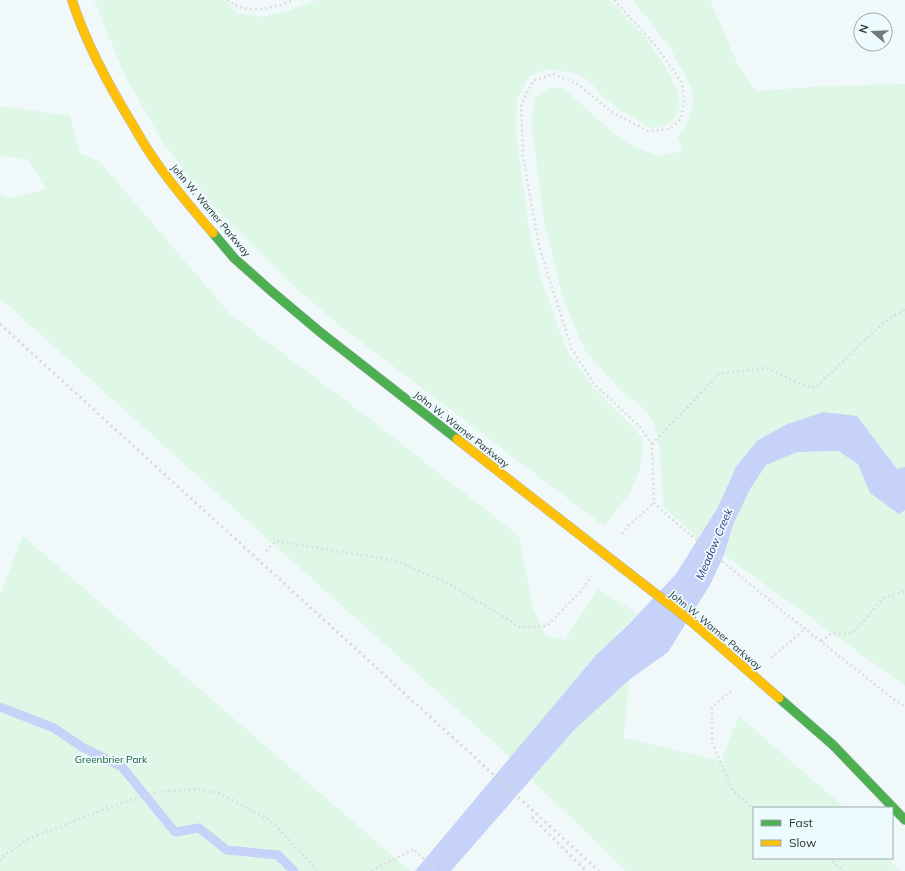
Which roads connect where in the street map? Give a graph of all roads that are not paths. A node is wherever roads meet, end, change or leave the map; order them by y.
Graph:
1 (72, 0) edge
2 (893, 807) edge
3 (893, 808) edge
4 (905, 820) edge

1 - 2 main road, John W. Warner Parkway, bridge
3 - 4 main road, John W. Warner Parkway, bridge

